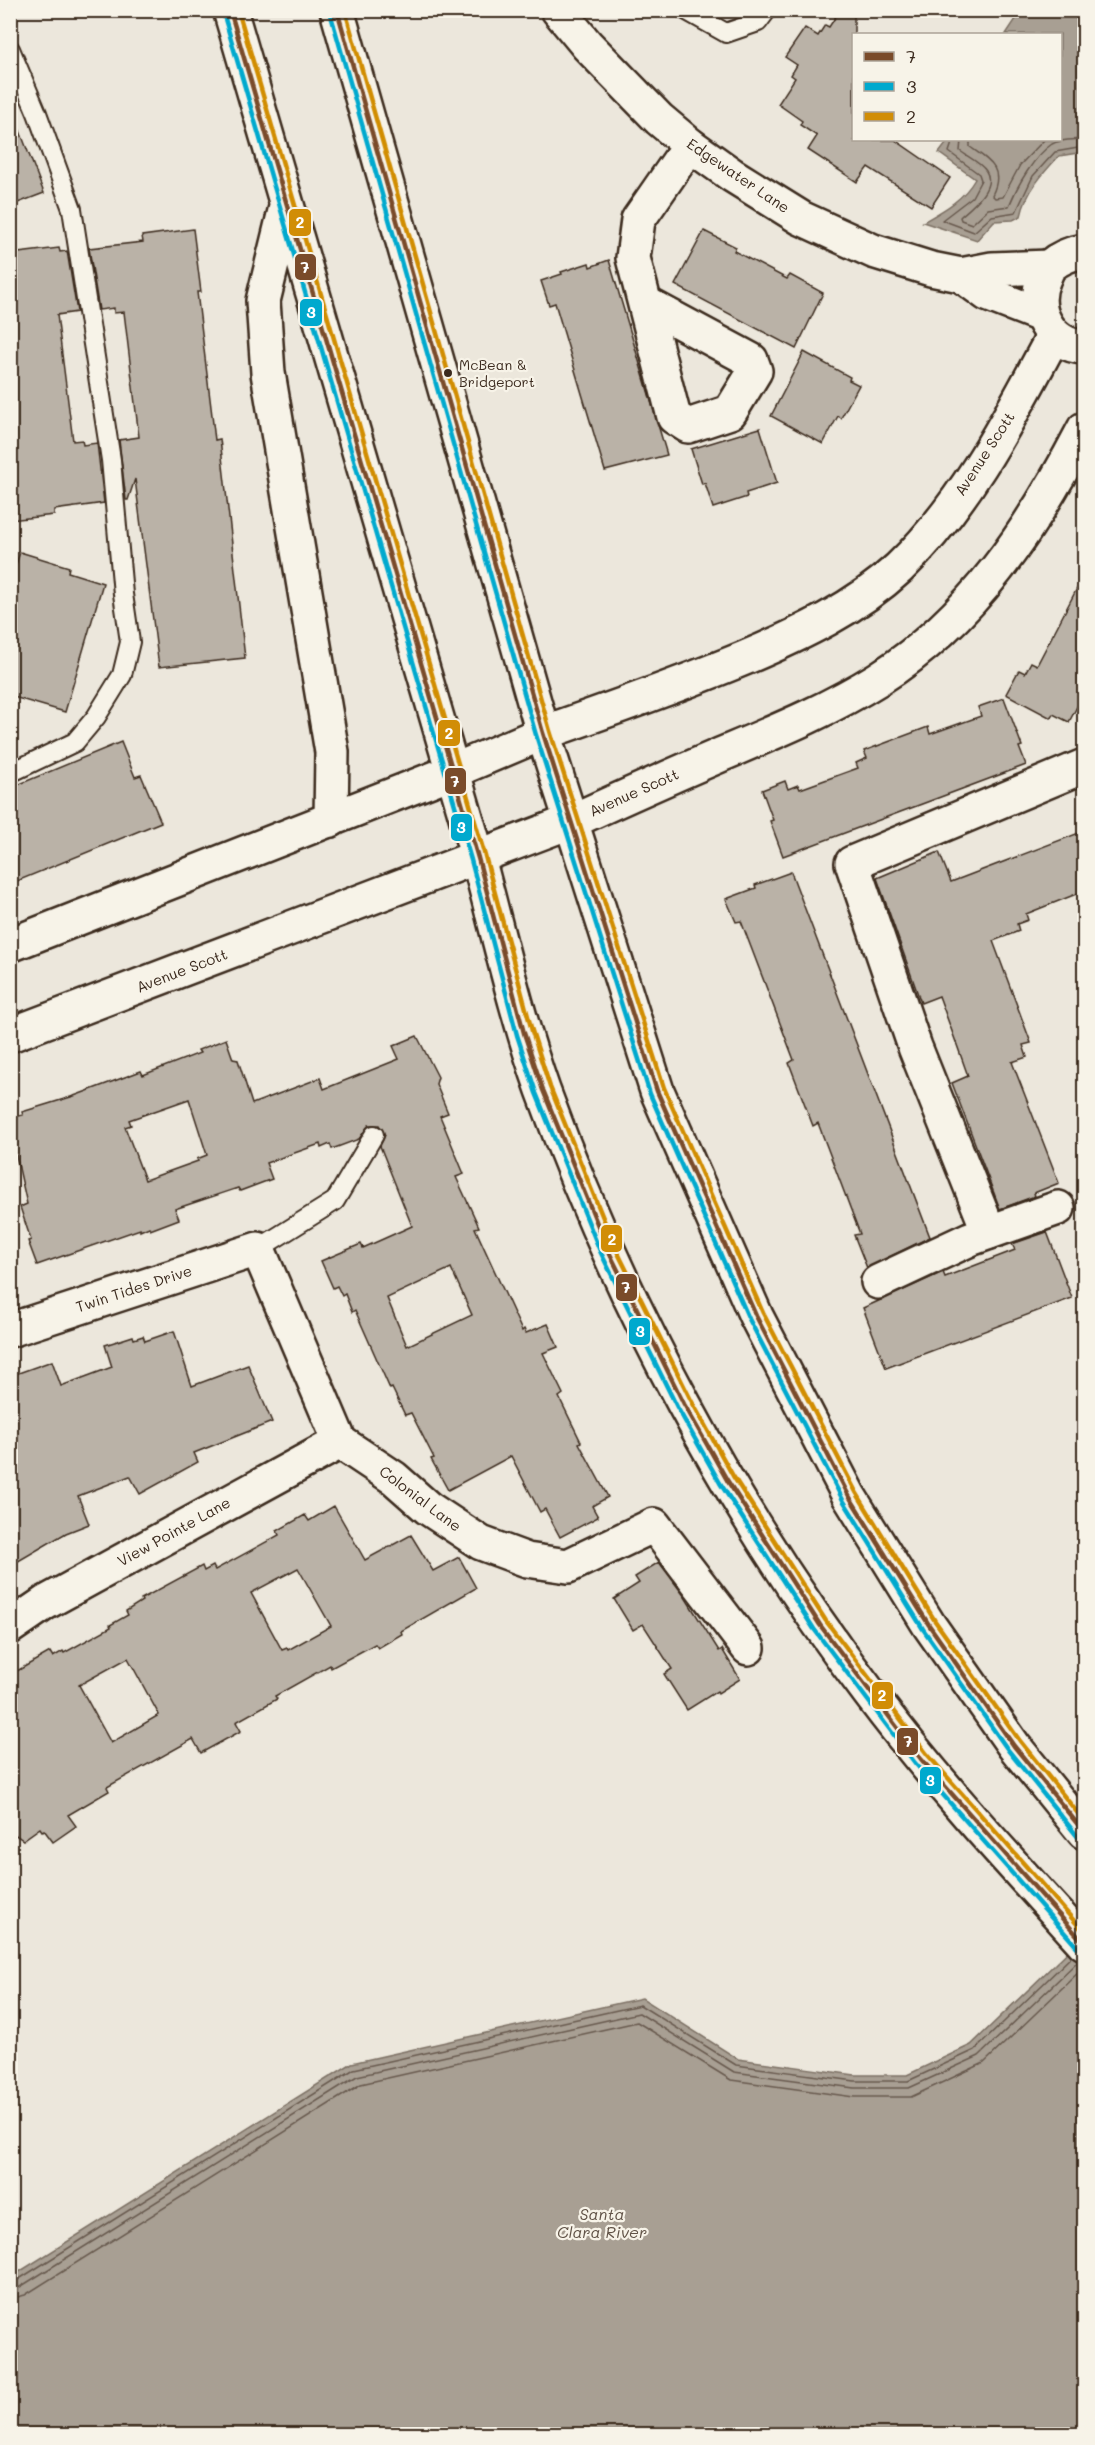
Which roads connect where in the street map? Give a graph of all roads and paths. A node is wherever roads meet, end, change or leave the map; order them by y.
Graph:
1 (230, 10) edge
2 (337, 10) edge
3 (685, 10) edge
4 (767, 10) edge
5 (570, 15) edge
6 (10, 49) edge
7 (690, 145) junction
8 (286, 205) junction
9 (1084, 251) edge
10 (1049, 267) junction
11 (961, 275) junction
12 (645, 303) dead end
13 (1048, 325) junction
14 (1084, 347) edge
15 (1084, 429) edge
16 (543, 734) junction
17 (1084, 766) edge
18 (451, 772) junction
19 (10, 773) edge
20 (331, 819) junction
21 (572, 821) junction
22 (478, 858) junction
23 (10, 945) edge
24 (10, 1035) edge
25 (374, 1135) dead end
26 (1058, 1208) dead end
27 (989, 1232) junction
28 (258, 1249) junction
29 (878, 1282) dead end
30 (10, 1330) edge
31 (340, 1442) junction
32 (10, 1627) edge
33 (748, 1648) dead end
34 (1084, 1831) edge
35 (1084, 1943) edge

1 - 8 main road
2 - 16 main road
3 - 4 lane
5 - 7 main road, Edgewater Lane
6 - 19 lane
7 - 11 main road, Edgewater Lane
7 - 12 main road
8 - 18 main road
8 - 20 main road
9 - 10 main road
10 - 11 main road, Edgewater Lane
10 - 13 main road
11 - 13 main road, Edgewater Lane
13 - 14 main road, Edgewater Lane
13 - 16 main road, Avenue Scott
15 - 21 main road, Avenue Scott
16 - 18 main road, Avenue Scott
16 - 21 main road
17 - 27 main road
18 - 20 main road, Avenue Scott
18 - 22 main road
20 - 23 main road, Avenue Scott
21 - 22 main road, Avenue Scott
21 - 34 main road
22 - 24 main road, Avenue Scott
22 - 35 main road
25 - 28 lane
26 - 27 main road
27 - 29 main road
28 - 30 main road, Twin Tides Drive
28 - 31 main road
31 - 32 main road, View Pointe Lane
31 - 33 main road, Colonial Lane

